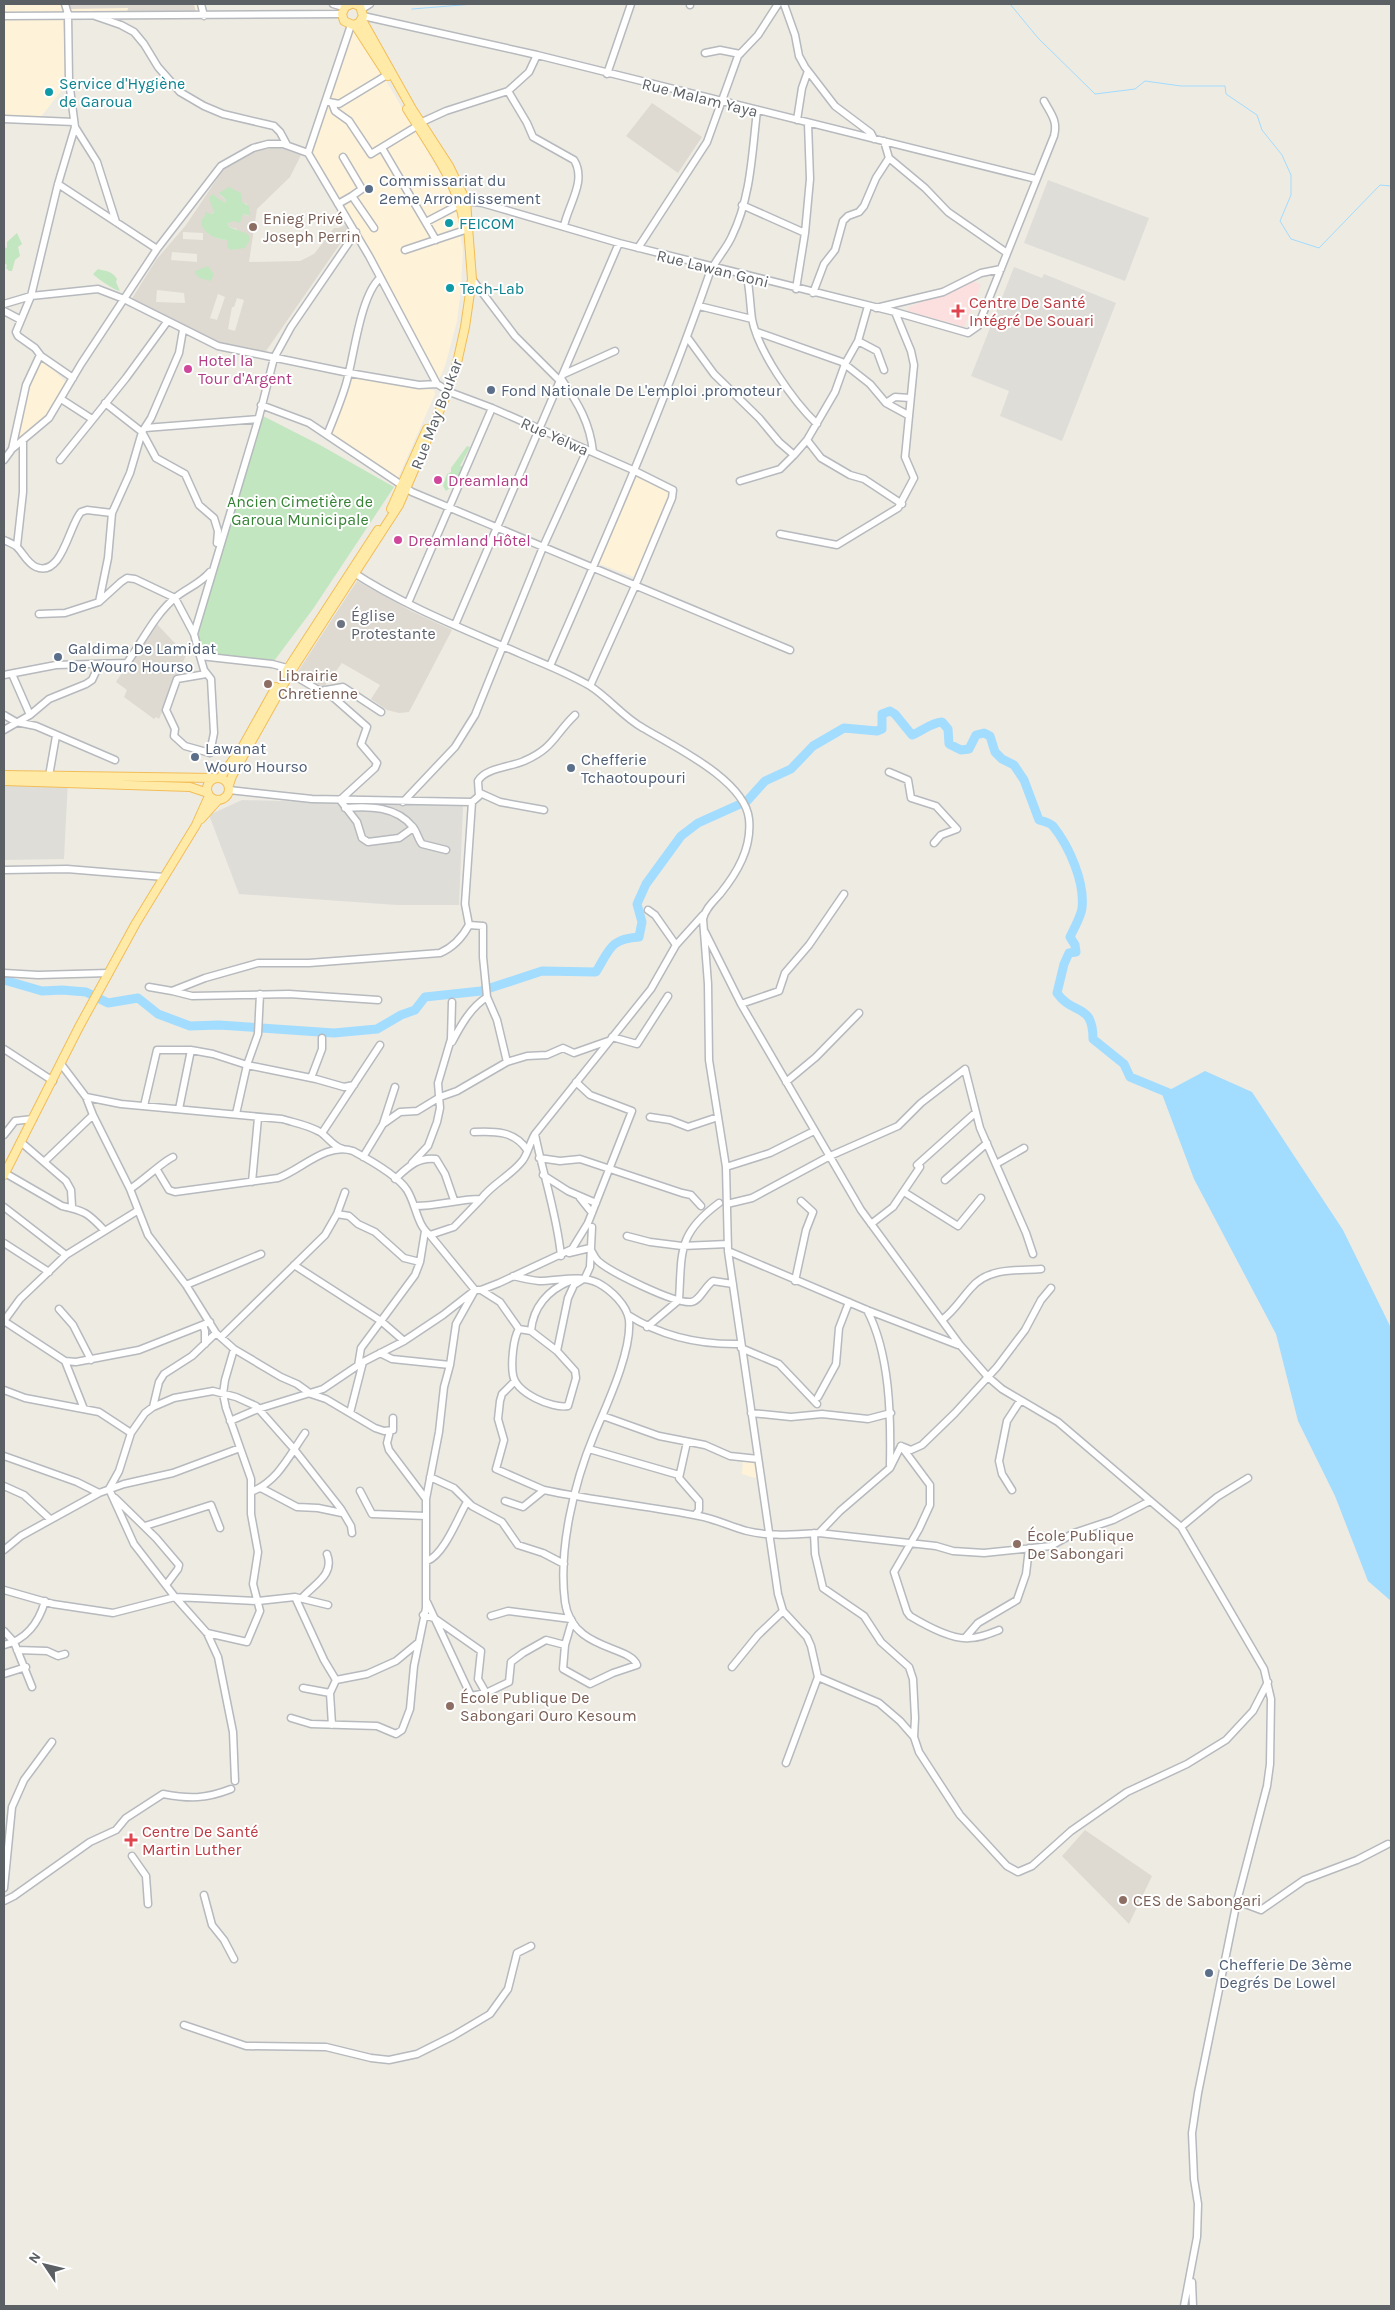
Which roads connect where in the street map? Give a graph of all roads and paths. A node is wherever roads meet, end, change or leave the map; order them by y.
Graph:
1 (65, 4) edge
2 (201, 4) edge
3 (351, 4) edge
4 (370, 4) edge
5 (630, 4) edge
6 (778, 4) edge
7 (784, 4) edge
8 (339, 8) edge
9 (68, 14) junction
10 (91, 14) junction
11 (4, 16) edge
12 (204, 16) junction
13 (359, 19) junction
14 (705, 53) dead end
15 (740, 54) junction
16 (537, 55) junction
17 (808, 71) junction
18 (607, 74) junction
19 (387, 75) junction
20 (508, 91) junction
21 (326, 100) junction
22 (1044, 101) dead end
23 (723, 102) junction
24 (332, 103) junction
25 (757, 111) junction
26 (4, 119) edge
27 (797, 120) junction
28 (808, 123) junction
29 (75, 124) junction
30 (419, 124) junction
31 (874, 139) junction
32 (884, 141) junction
33 (288, 145) junction
34 (382, 148) junction
35 (308, 153) junction
36 (343, 157) dead end
37 (889, 158) junction
38 (1036, 179) junction
39 (58, 184) junction
40 (352, 196) junction
41 (463, 203) junction
42 (338, 204) junction
43 (742, 205) junction
44 (116, 222) junction
45 (426, 222) junction
46 (564, 226) junction
47 (374, 228) dead end
48 (465, 230) junction
49 (356, 232) junction
50 (805, 233) junction
51 (436, 240) junction
52 (619, 243) junction
53 (638, 248) junction
54 (157, 249) junction
55 (405, 250) dead end
56 (1007, 253) junction
57 (712, 268) junction
58 (1001, 268) junction
59 (747, 277) junction
60 (380, 278) junction
61 (472, 279) junction
62 (796, 289) junction
63 (813, 293) junction
64 (31, 296) junction
65 (124, 299) junction
66 (4, 304) edge
67 (699, 306) junction
68 (868, 306) junction
69 (876, 308) junction
70 (4, 311) edge
71 (895, 312) junction
72 (752, 319) junction
73 (21, 320) junction
74 (167, 322) junction
75 (183, 330) junction
76 (757, 332) junction
77 (687, 337) junction
78 (858, 341) junction
79 (615, 351) dead end
80 (40, 355) junction
81 (274, 358) junction
82 (845, 364) junction
83 (884, 370) dead end
84 (349, 373) junction
85 (72, 378) junction
86 (562, 379) junction
87 (443, 388) junction
88 (910, 398) junction
89 (61, 399) junction
90 (105, 403) junction
91 (886, 403) junction
92 (261, 406) junction
93 (492, 408) junction
94 (908, 415) junction
95 (92, 419) junction
96 (258, 419) junction
97 (817, 424) junction
98 (540, 429) junction
99 (143, 430) junction
100 (327, 435) junction
101 (22, 440) junction
102 (806, 440) junction
103 (12, 449) junction
104 (590, 451) junction
105 (794, 455) junction
106 (4, 460) edge
107 (60, 460) dead end
108 (633, 470) junction
109 (740, 481) dead end
110 (404, 487) junction
111 (902, 504) junction
112 (451, 508) junction
113 (112, 513) junction
114 (496, 528) junction
115 (780, 534) dead end
116 (4, 540) edge
117 (17, 546) junction
118 (543, 547) junction
119 (216, 554) junction
120 (593, 568) junction
121 (212, 569) junction
122 (353, 572) junction
123 (635, 586) junction
124 (175, 598) junction
125 (99, 602) junction
126 (408, 603) junction
127 (39, 614) dead end
128 (455, 625) junction
129 (194, 634) junction
130 (502, 646) junction
131 (790, 650) dead end
132 (200, 656) junction
133 (99, 665) junction
134 (550, 666) junction
135 (289, 671) junction
136 (12, 674) junction
137 (206, 674) junction
138 (4, 675) edge
139 (590, 686) junction
140 (326, 690) junction
141 (381, 712) dead end
142 (4, 715) edge
143 (30, 715) junction
144 (575, 715) dead end
145 (16, 722) junction
146 (4, 730) edge
147 (56, 736) junction
148 (115, 760) dead end
149 (889, 772) dead end
150 (4, 775) edge
151 (49, 776) junction
152 (217, 778) junction
153 (4, 781) edge
154 (229, 788) junction
155 (209, 794) junction
156 (480, 794) junction
157 (218, 800) junction
158 (340, 800) junction
159 (404, 802) junction
160 (472, 802) junction
161 (344, 808) junction
162 (544, 810) dead end
163 (196, 824) junction
164 (413, 828) junction
165 (934, 843) dead end
166 (446, 850) dead end
167 (4, 870) edge
168 (164, 877) junction
169 (844, 894) dead end
170 (648, 910) dead end
171 (704, 914) junction
172 (469, 925) junction
173 (704, 929) junction
174 (676, 945) junction
175 (4, 973) edge
176 (109, 973) junction
177 (149, 987) dead end
178 (172, 991) junction
179 (260, 994) junction
180 (668, 996) dead end
181 (488, 997) junction
182 (378, 1000) dead end
183 (452, 1002) dead end
184 (741, 1004) junction
185 (859, 1013) dead end
186 (322, 1038) dead end
187 (610, 1039) junction
188 (380, 1045) dead end
189 (4, 1049) edge
190 (191, 1050) junction
191 (443, 1062) junction
192 (507, 1062) junction
193 (61, 1064) junction
194 (247, 1065) junction
195 (311, 1078) junction
196 (53, 1081) junction
197 (576, 1082) junction
198 (786, 1082) junction
199 (354, 1085) junction
200 (395, 1087) dead end
201 (86, 1097) junction
202 (440, 1097) junction
203 (144, 1106) junction
204 (179, 1108) junction
205 (975, 1113) junction
206 (236, 1114) junction
207 (93, 1115) junction
208 (650, 1117) dead end
209 (718, 1117) junction
210 (258, 1118) junction
211 (33, 1120) junction
212 (383, 1124) junction
213 (5, 1131) edge
214 (814, 1131) junction
215 (474, 1132) dead end
216 (322, 1133) junction
217 (535, 1134) junction
218 (22, 1142) junction
219 (988, 1143) junction
220 (344, 1148) junction
221 (1024, 1148) dead end
222 (527, 1150) junction
223 (830, 1156) junction
224 (174, 1157) dead end
225 (363, 1157) junction
226 (539, 1158) junction
227 (8, 1162) edge
228 (44, 1162) junction
229 (412, 1163) junction
230 (996, 1164) junction
231 (726, 1167) junction
232 (610, 1169) junction
233 (157, 1170) junction
234 (4, 1174) edge
235 (543, 1175) junction
236 (395, 1179) junction
237 (945, 1180) dead end
238 (252, 1182) junction
239 (130, 1189) junction
240 (345, 1192) dead end
241 (904, 1192) junction
242 (579, 1197) junction
243 (981, 1198) dead end
244 (481, 1199) junction
245 (454, 1200) junction
246 (801, 1201) dead end
247 (596, 1203) junction
248 (719, 1203) dead end
249 (727, 1204) junction
250 (72, 1206) junction
251 (416, 1206) junction
252 (701, 1206) dead end
253 (4, 1207) edge
254 (137, 1211) junction
255 (592, 1213) junction
256 (337, 1214) junction
257 (871, 1224) junction
258 (592, 1227) dead end
259 (104, 1230) junction
260 (427, 1233) junction
261 (627, 1236) dead end
262 (4, 1243) edge
263 (682, 1246) junction
264 (728, 1247) junction
265 (590, 1248) junction
266 (568, 1253) junction
267 (260, 1254) dead end
268 (1033, 1254) dead end
269 (66, 1255) junction
270 (561, 1256) junction
271 (420, 1262) junction
272 (294, 1265) junction
273 (1041, 1269) dead end
274 (49, 1272) junction
275 (513, 1276) junction
276 (585, 1278) junction
277 (573, 1280) junction
278 (795, 1281) junction
279 (732, 1284) junction
280 (186, 1285) junction
281 (1051, 1288) dead end
282 (478, 1290) junction
283 (679, 1300) junction
284 (849, 1302) junction
285 (59, 1309) dead end
286 (867, 1310) junction
287 (628, 1315) junction
288 (942, 1320) junction
289 (4, 1321) edge
290 (381, 1321) junction
291 (210, 1322) junction
292 (202, 1326) junction
293 (647, 1327) junction
294 (519, 1328) junction
295 (531, 1331) junction
296 (219, 1335) junction
297 (404, 1340) junction
298 (205, 1344) junction
299 (741, 1346) junction
300 (960, 1346) junction
301 (234, 1348) junction
302 (557, 1351) junction
303 (380, 1353) junction
304 (91, 1360) junction
305 (65, 1361) junction
306 (361, 1364) junction
307 (450, 1365) junction
308 (988, 1378) junction
309 (515, 1381) junction
310 (4, 1390) edge
311 (223, 1394) junction
312 (311, 1394) junction
313 (1020, 1401) junction
314 (153, 1407) junction
315 (84, 1409) junction
316 (258, 1410) junction
317 (350, 1413) junction
318 (751, 1413) junction
319 (892, 1413) junction
320 (603, 1416) junction
321 (393, 1418) dead end
322 (230, 1421) junction
323 (390, 1431) junction
324 (131, 1433) junction
325 (305, 1433) dead end
326 (687, 1442) junction
327 (901, 1446) junction
328 (240, 1448) junction
329 (294, 1449) junction
330 (588, 1449) junction
331 (4, 1456) edge
332 (758, 1459) junction
333 (890, 1468) junction
334 (119, 1471) junction
335 (678, 1475) junction
336 (430, 1477) junction
337 (1248, 1478) dead end
338 (124, 1484) junction
339 (4, 1486) edge
340 (261, 1488) junction
341 (109, 1489) junction
342 (544, 1490) junction
343 (1012, 1490) dead end
344 (251, 1492) junction
345 (360, 1492) dead end
346 (99, 1493) junction
347 (575, 1497) junction
348 (115, 1498) junction
349 (426, 1499) junction
350 (1150, 1501) junction
351 (467, 1502) junction
352 (505, 1502) dead end
353 (342, 1513) junction
354 (695, 1515) junction
355 (426, 1516) junction
356 (50, 1519) junction
357 (145, 1526) junction
358 (1181, 1527) junction
359 (220, 1528) dead end
360 (352, 1533) dead end
361 (817, 1533) junction
362 (769, 1535) junction
363 (910, 1543) junction
364 (1029, 1548) junction
365 (4, 1550) edge
366 (327, 1554) dead end
367 (427, 1560) junction
368 (564, 1564) junction
369 (166, 1585) junction
370 (4, 1590) edge
371 (175, 1597) junction
372 (298, 1598) junction
373 (427, 1600) junction
374 (45, 1601) junction
375 (258, 1601) junction
376 (328, 1605) dead end
377 (783, 1611) junction
378 (423, 1615) junction
379 (491, 1616) dead end
380 (434, 1618) junction
381 (572, 1620) junction
382 (999, 1630) dead end
383 (4, 1631) edge
384 (207, 1633) junction
385 (965, 1638) junction
386 (14, 1642) junction
387 (419, 1642) junction
388 (4, 1645) edge
389 (565, 1645) junction
390 (17, 1650) junction
391 (65, 1654) dead end
392 (26, 1667) junction
393 (732, 1667) dead end
394 (4, 1674) edge
395 (818, 1677) junction
396 (336, 1680) junction
397 (1268, 1682) junction
398 (32, 1687) dead end
399 (303, 1688) dead end
400 (330, 1693) junction
401 (486, 1693) junction
402 (291, 1718) dead end
403 (332, 1725) junction
404 (914, 1737) junction
405 (52, 1742) dead end
406 (786, 1763) dead end
407 (235, 1781) dead end
408 (231, 1789) dead end
409 (1388, 1844) dead end
410 (132, 1856) dead end
411 (4, 1888) edge
412 (204, 1895) dead end
413 (4, 1901) edge
414 (1237, 1901) junction
415 (148, 1904) dead end
416 (531, 1946) dead end
417 (234, 1959) dead end
418 (184, 2024) dead end
419 (1191, 2276) junction
420 (1184, 2306) edge
421 (1193, 2306) edge

1 - 9 street
2 - 12 street
3 - 8 main road
3 - 13 main road
4 - 13 street
5 - 18 street
6 - 15 street
7 - 17 street
8 - 12 street
8 - 13 main road
9 - 10 street
9 - 11 street
9 - 29 street
10 - 12 street
10 - 33 street
13 - 16 street, Rue Malam Yaya
13 - 19 main road, Rue May Boukar
13 - 21 street
13 - 30 main road, Rue May Boukar
14 - 15 street
15 - 23 street
16 - 18 street, Rue Malam Yaya
16 - 20 street
17 - 27 street
17 - 31 street
18 - 23 street, Rue Malam Yaya
19 - 24 street
19 - 30 main road, Rue May Boukar
20 - 30 street
20 - 46 street
21 - 24 street
21 - 35 street
22 - 38 street
23 - 25 street, Rue Malam Yaya
23 - 53 street
24 - 34 street
25 - 27 street, Rue Malam Yaya
25 - 43 street
26 - 29 street
27 - 28 street, Rue Malam Yaya
28 - 31 street, Rue Malam Yaya
28 - 50 street
29 - 39 street
29 - 44 street
30 - 34 street
30 - 41 main road, Rue May Boukar
31 - 32 street, Rue Malam Yaya
32 - 37 street
32 - 38 street, Rue Malam Yaya
33 - 35 street
33 - 54 street
34 - 45 street
35 - 42 street
36 - 40 street
37 - 56 street
37 - 63 street
38 - 56 street
39 - 44 street
39 - 64 street
40 - 42 street
40 - 47 street
41 - 45 street
41 - 46 street, Rue Lawan Goni
41 - 48 main road, Rue May Boukar
41 - 61 main road, Rue May Boukar
42 - 49 street
43 - 50 street
43 - 57 street
44 - 54 street
45 - 51 street
46 - 52 street, Rue Lawan Goni
48 - 51 street
48 - 87 main road, Rue May Boukar
49 - 60 street
49 - 81 street
50 - 62 street
51 - 55 street
52 - 53 street, Rue Lawan Goni
52 - 86 street
53 - 57 street, Rue Lawan Goni
54 - 65 street
56 - 58 street
57 - 59 street, Rue Lawan Goni
57 - 67 street
58 - 69 street
58 - 71 street, Rue Lawan Goni
59 - 62 street, Rue Lawan Goni
59 - 72 street
60 - 84 street
60 - 87 street
61 - 86 street
61 - 87 main road, Rue May Boukar
62 - 63 street, Rue Lawan Goni
63 - 68 street, Rue Lawan Goni
64 - 65 street
64 - 66 street
64 - 73 street
65 - 74 street
65 - 85 street
67 - 72 street
67 - 77 street
68 - 69 street, Rue Lawan Goni
68 - 78 street
69 - 71 street, Rue Lawan Goni
70 - 73 street
71 - 88 street
72 - 76 street
73 - 80 street
74 - 75 street
74 - 90 street
75 - 81 street
75 - 99 street
76 - 82 street
76 - 97 street
77 - 105 street
77 - 108 street
78 - 82 street
78 - 83 street
79 - 86 street
80 - 85 street
80 - 103 street
81 - 84 street
81 - 92 street
82 - 91 street
82 - 97 street
84 - 87 street
84 - 100 street
85 - 89 street
86 - 98 street
86 - 104 street
87 - 93 street, Rue Yelwa
87 - 110 main road, Rue May Boukar
88 - 91 street
88 - 94 street
89 - 95 street
89 - 101 street
90 - 95 street
90 - 99 street
91 - 94 street
92 - 96 street
92 - 100 street
93 - 98 street, Rue Yelwa
93 - 112 street
94 - 111 street
95 - 107 street
96 - 99 street
96 - 119 street
97 - 102 street
98 - 104 street, Rue Yelwa
98 - 114 street
99 - 113 street
99 - 119 street
100 - 110 street
101 - 103 street
101 - 117 street
102 - 105 street
102 - 111 street
103 - 106 street
104 - 108 street, Rue Yelwa
104 - 118 street
105 - 109 street
108 - 120 street
108 - 123 street, Rue Yelwa
110 - 112 street
110 - 122 main road, Rue May Boukar
111 - 115 street
112 - 114 street
112 - 126 street
113 - 117 street
113 - 125 street
114 - 118 street
114 - 128 street
116 - 117 street
118 - 120 street
118 - 130 street
119 - 121 street
120 - 123 street
120 - 134 street
121 - 124 street
121 - 129 street
122 - 126 street
122 - 135 main road, Rue May Boukar
123 - 131 street
123 - 139 street
124 - 125 street
124 - 129 street
124 - 133 street
125 - 127 street
126 - 128 street
128 - 130 street
129 - 132 street
130 - 134 street
130 - 159 street
132 - 135 street
132 - 137 street
133 - 136 street
133 - 143 street
134 - 139 street
135 - 140 street
135 - 152 main road, Rue May Boukar
135 - 154 main road, Rue May Boukar
136 - 138 street
136 - 143 street
137 - 137 street
139 - 171 street
140 - 141 street
140 - 158 street
142 - 145 street
143 - 145 street
144 - 156 street
145 - 146 street
145 - 147 street
147 - 148 street
147 - 151 street
149 - 165 street
150 - 151 main road
151 - 152 main road
152 - 154 main road
152 - 155 main road
153 - 155 main road
154 - 157 main road
154 - 158 street
155 - 157 main road
155 - 163 main road
156 - 160 street
156 - 162 street
157 - 163 main road
158 - 159 street
158 - 161 street
159 - 160 street
160 - 172 street
161 - 164 street
161 - 164 street
163 - 168 main road
164 - 166 street
167 - 168 street
168 - 176 main road
169 - 184 street
170 - 174 street
171 - 173 street
171 - 174 street
172 - 178 street
172 - 181 street
173 - 184 street
173 - 209 street
174 - 187 street
175 - 176 street
176 - 193 main road
177 - 178 street
178 - 179 street
179 - 182 street
179 - 194 street
180 - 187 street
181 - 191 street
181 - 192 street
183 - 191 street
184 - 198 street
185 - 198 street
186 - 195 street
187 - 192 street
187 - 197 street
188 - 199 street
189 - 196 street
190 - 194 street
190 - 203 street
190 - 204 street
191 - 202 street
192 - 202 street
193 - 196 main road
193 - 201 street
194 - 195 street
194 - 206 street
195 - 199 street
196 - 211 main road
197 - 217 street
197 - 232 street
198 - 214 street
199 - 216 street
200 - 212 street
201 - 203 street
201 - 207 street
202 - 212 street
202 - 229 street
203 - 204 street
204 - 206 street
205 - 219 street
205 - 223 street
205 - 241 street
206 - 210 street
207 - 228 street
207 - 239 street
208 - 209 street
209 - 231 street
210 - 216 street
210 - 238 street
211 - 213 street
211 - 218 main road
212 - 225 street
214 - 223 street
214 - 231 street
215 - 222 street
216 - 220 street
217 - 222 street
217 - 226 street
218 - 227 main road
218 - 228 street
219 - 230 street
219 - 237 street
220 - 225 street
220 - 238 street
221 - 230 street
222 - 244 street
223 - 249 street
223 - 257 street
224 - 233 street
225 - 236 street
226 - 232 street
226 - 235 street
227 - 234 main road
228 - 250 street
229 - 236 street
229 - 245 street
230 - 268 street
231 - 249 street
232 - 247 street
232 - 252 street
233 - 238 street
233 - 239 street
234 - 250 street
235 - 242 street
235 - 270 street
236 - 251 street
239 - 254 street
240 - 256 street
241 - 243 street
241 - 257 street
242 - 247 street
242 - 255 street
244 - 245 street
244 - 260 street
245 - 251 street
246 - 278 street
247 - 255 street
248 - 263 street
249 - 264 street
250 - 259 street
251 - 260 street
253 - 269 street
254 - 259 street
254 - 280 street
255 - 266 street
256 - 271 street
256 - 272 street
257 - 288 street
258 - 265 street
259 - 269 street
260 - 271 street
260 - 282 street
261 - 263 street
262 - 274 street
263 - 264 street
263 - 283 street
264 - 278 street
264 - 279 street
265 - 266 street
265 - 276 street
265 - 283 street
266 - 270 street
267 - 280 street
269 - 274 street
270 - 275 street
271 - 290 street
272 - 290 street
272 - 296 street
273 - 288 street
274 - 289 street
275 - 277 street
275 - 282 street
276 - 277 street
276 - 287 street
276 - 302 street
277 - 295 street
278 - 284 street
279 - 283 street
279 - 299 street
280 - 291 street
281 - 308 street
282 - 294 street
282 - 297 street
282 - 307 street
283 - 293 street
284 - 286 street
284 - 299 street
285 - 304 street
286 - 300 street
286 - 319 street
287 - 293 street
287 - 320 street
288 - 300 street
289 - 305 street
290 - 297 street
290 - 306 street
291 - 292 street
291 - 296 street
292 - 298 street
292 - 304 street
293 - 299 street
294 - 295 street
294 - 309 street
295 - 302 street
296 - 298 street
296 - 301 street
297 - 303 street
298 - 314 street
299 - 318 street
300 - 308 street
301 - 311 street
301 - 312 street
302 - 309 street
303 - 306 street
303 - 307 street
304 - 305 street
305 - 315 street
306 - 312 street
306 - 317 street
307 - 336 street
308 - 313 street
308 - 327 street
309 - 342 street
310 - 315 street
311 - 314 street
311 - 316 street
311 - 322 street
312 - 316 street
312 - 317 street
313 - 343 street
313 - 350 street
314 - 324 street
315 - 324 street
316 - 322 street
316 - 329 street
317 - 323 street
318 - 319 street
318 - 332 street
319 - 333 street
320 - 326 street
320 - 330 street
321 - 323 street
322 - 328 street
323 - 349 street
324 - 334 street
325 - 329 street
326 - 332 street
326 - 335 street
327 - 333 street
327 - 363 street
328 - 338 street
328 - 344 street
329 - 340 street
329 - 353 street
330 - 335 street
330 - 347 street
331 - 346 street
332 - 362 street
333 - 361 street
334 - 338 street
334 - 341 street
335 - 354 street
336 - 349 street
336 - 351 street
337 - 358 street
338 - 341 street
339 - 356 street
340 - 344 street
340 - 353 street
341 - 346 street
341 - 348 street
342 - 347 street
342 - 352 street
344 - 375 street
345 - 355 street
346 - 356 street
347 - 354 street
347 - 368 street
348 - 357 street
348 - 369 street
349 - 355 street
350 - 358 street
350 - 364 street
351 - 367 street
351 - 368 street
353 - 360 street
354 - 362 street
355 - 367 street
356 - 365 street
357 - 359 street
357 - 369 street
358 - 397 street
361 - 362 street
361 - 363 street
361 - 404 street
362 - 377 street
363 - 364 street
363 - 385 street
364 - 385 street
366 - 372 street
367 - 373 street
368 - 381 street
369 - 371 street
370 - 374 street
371 - 374 street
371 - 375 street
371 - 384 street
372 - 375 street
372 - 376 street
372 - 396 street
373 - 378 street
373 - 380 street
374 - 386 street
375 - 384 street
377 - 393 street
377 - 395 street
378 - 380 street
378 - 387 street
379 - 381 street
380 - 401 street
380 - 401 street
381 - 389 street
381 - 389 street
382 - 385 street
383 - 386 street
384 - 407 street
386 - 388 street
386 - 390 street
387 - 396 street
387 - 403 street
389 - 401 street
390 - 391 street
390 - 392 street
392 - 394 street
392 - 398 street
395 - 404 street
395 - 406 street
396 - 400 street
397 - 404 street
397 - 414 street
399 - 400 street
400 - 403 street
402 - 403 street
405 - 411 street
408 - 413 street
409 - 414 street
410 - 415 street
412 - 417 street
414 - 419 street
416 - 418 street
419 - 420 street
419 - 421 street

